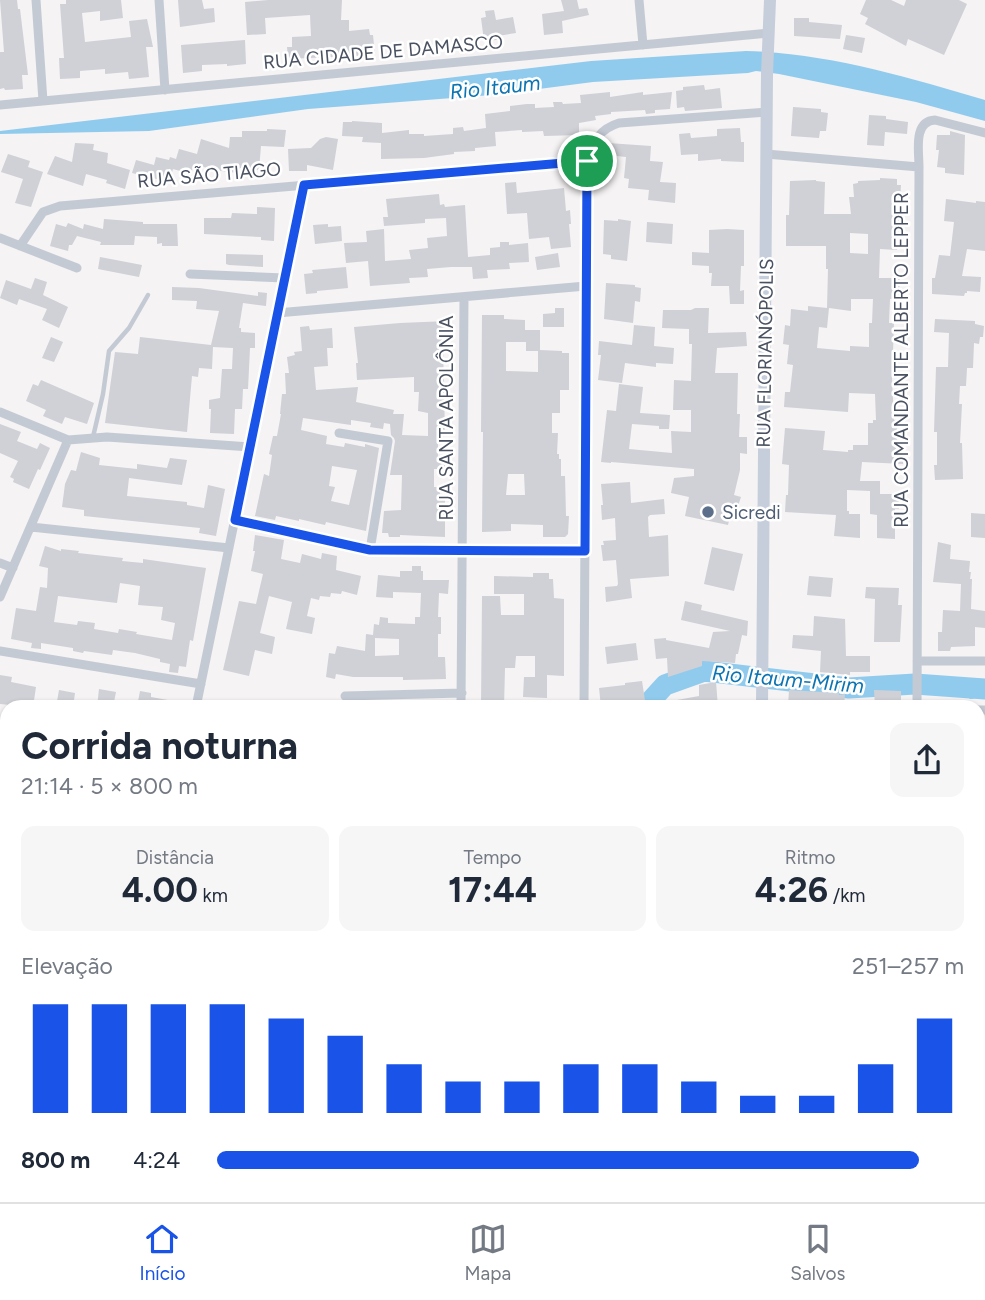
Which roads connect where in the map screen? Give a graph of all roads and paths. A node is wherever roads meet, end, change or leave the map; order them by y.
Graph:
1 (36, 0) edge
2 (159, 0) edge
3 (639, 0) edge
4 (771, 0) edge
5 (769, 33) junction
6 (643, 45) junction
7 (165, 90) junction
8 (43, 101) junction
9 (0, 105) edge
10 (767, 112) junction
11 (985, 132) edge
12 (766, 154) junction
13 (587, 161) junction
14 (919, 167) junction
15 (304, 185) junction
16 (0, 238) edge
17 (20, 246) junction
18 (78, 268) dead end
19 (190, 274) dead end
20 (284, 278) junction
21 (586, 286) junction
22 (148, 295) dead end
23 (464, 297) junction
24 (277, 313) junction
25 (0, 412) edge
26 (339, 433) dead end
27 (93, 437) junction
28 (68, 440) junction
29 (250, 447) junction
30 (235, 520) junction
31 (30, 527) junction
32 (229, 548) junction
33 (370, 550) junction
34 (463, 551) junction
35 (585, 551) junction
36 (0, 563) edge
37 (13, 568) junction
38 (0, 597) edge
39 (0, 651) edge
40 (985, 662) edge
41 (917, 666) junction
42 (201, 684) junction
43 (461, 693) junction
44 (345, 695) dead end
45 (198, 700) edge
46 (461, 700) edge
47 (584, 700) edge
48 (762, 700) edge
49 (917, 700) edge

1 - 8 street
2 - 7 street
3 - 6 street
4 - 5 main road, RUA FLORIANÓPOLIS
5 - 6 street, RUA CIDADE DE DAMASCO
5 - 10 main road, RUA FLORIANÓPOLIS
6 - 7 street, RUA CIDADE DE DAMASCO
7 - 8 street, RUA CIDADE DE DAMASCO
8 - 9 street, RUA CIDADE DE DAMASCO
10 - 12 main road, RUA FLORIANÓPOLIS
10 - 13 street
11 - 14 street
12 - 14 street, RUA COMANDANTE ALBERTO LEPPER
12 - 48 main road, RUA FLORIANÓPOLIS
13 - 15 street, RUA SÃO TIAGO
13 - 21 street
14 - 41 street, RUA COMANDANTE ALBERTO LEPPER
15 - 17 street, RUA SÃO TIAGO
15 - 20 street
16 - 17 street
17 - 18 street
19 - 20 street
20 - 24 street
21 - 23 street
21 - 35 street
22 - 27 lane
23 - 24 street
23 - 34 street, RUA SANTA APOLÔNIA
24 - 29 street
25 - 28 street
26 - 33 street
27 - 28 street
27 - 29 street
28 - 31 street
29 - 30 street
30 - 32 street
30 - 33 street
31 - 32 street
31 - 37 street
32 - 42 street
33 - 34 street
34 - 35 street
34 - 43 street, RUA SANTA APOLÔNIA
35 - 47 street
36 - 37 street
37 - 38 street
39 - 42 street
40 - 41 street
41 - 49 street, RUA COMANDANTE ALBERTO LEPPER
42 - 45 street
43 - 44 street
43 - 46 street, RUA SANTA APOLÔNIA

